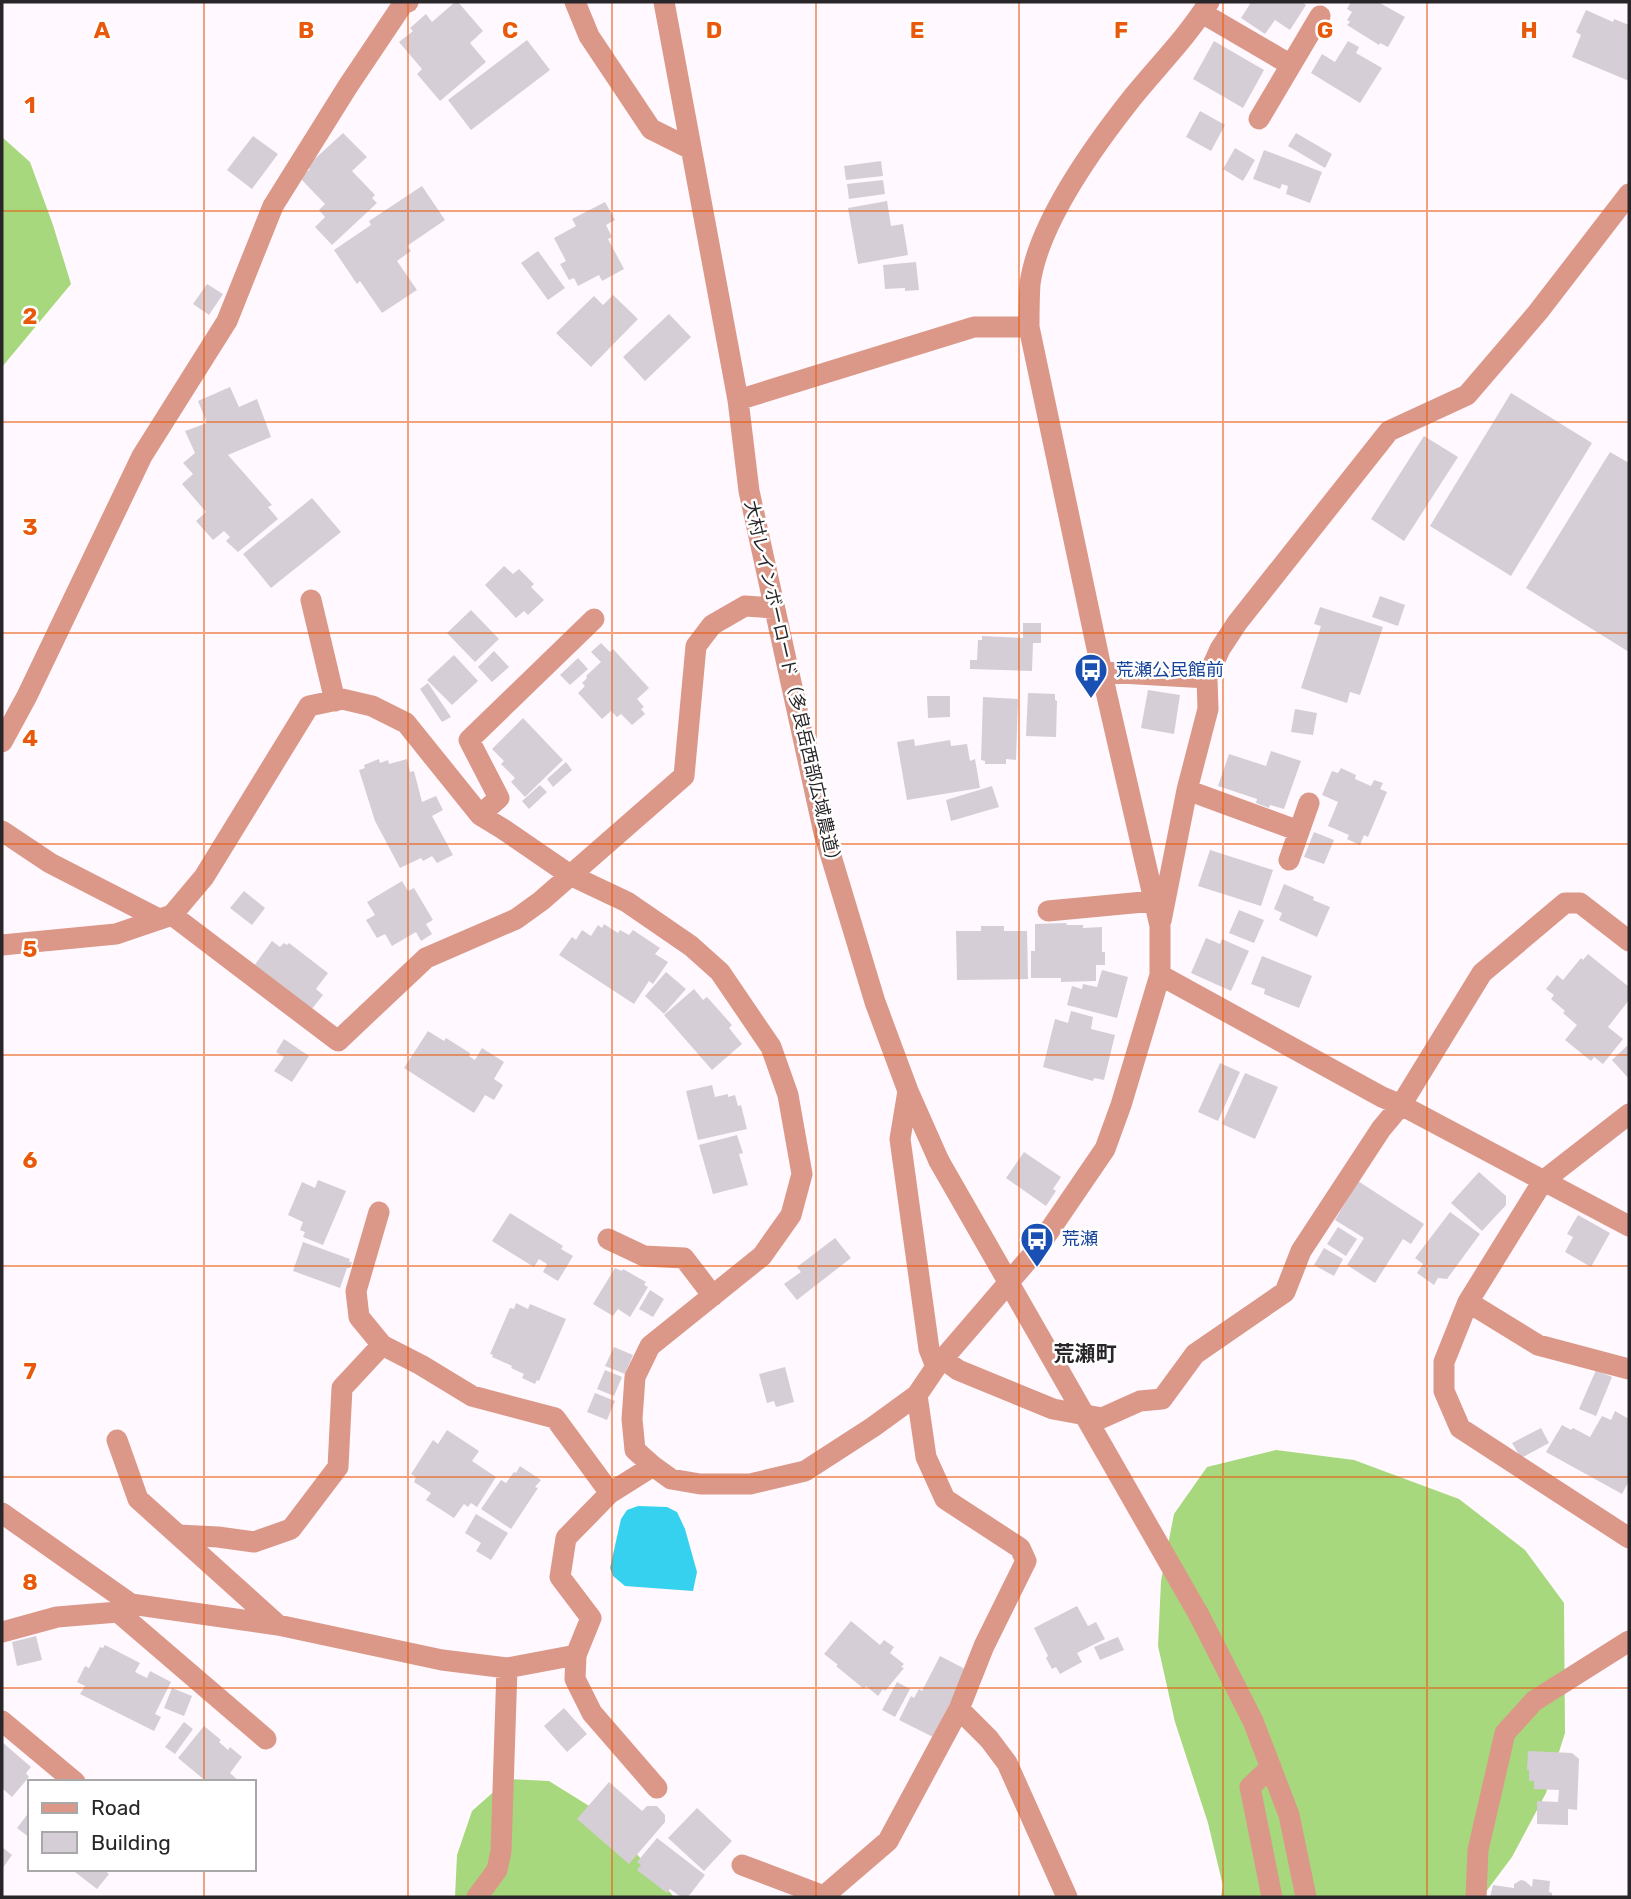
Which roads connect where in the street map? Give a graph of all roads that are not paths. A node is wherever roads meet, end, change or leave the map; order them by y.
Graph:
1 (408, 2) edge
2 (575, 2) edge
3 (664, 2) edge
4 (1206, 7) edge
5 (1320, 16) dead end
6 (1291, 65) junction
7 (1259, 119) dead end
8 (691, 149) junction
9 (1629, 194) edge
10 (1029, 327) junction
11 (738, 400) junction
12 (311, 600) dead end
13 (774, 608) junction
14 (594, 619) dead end
15 (1102, 672) junction
16 (1208, 678) junction
17 (335, 701) junction
18 (2, 742) edge
19 (1188, 790) junction
20 (1309, 803) dead end
21 (480, 815) junction
22 (2, 831) edge
23 (1299, 831) junction
24 (1289, 860) dead end
25 (570, 875) junction
26 (1153, 901) junction
27 (1048, 911) dead end
28 (166, 917) junction
29 (1160, 926) junction
30 (1629, 941) edge
31 (2, 945) edge
32 (1160, 975) junction
33 (908, 1091) junction
34 (1401, 1105) junction
35 (1629, 1114) edge
36 (1544, 1181) junction
37 (379, 1212) dead end
38 (1629, 1226) edge
39 (608, 1239) dead end
40 (713, 1296) junction
41 (1468, 1302) junction
42 (382, 1345) junction
43 (939, 1363) junction
44 (1629, 1369) edge
45 (917, 1395) junction
46 (117, 1440) dead end
47 (653, 1466) junction
48 (610, 1493) junction
49 (2, 1513) edge
50 (178, 1535) junction
51 (1629, 1538) edge
52 (125, 1608) junction
53 (278, 1625) junction
54 (2, 1632) edge
55 (1629, 1641) edge
56 (576, 1655) junction
57 (507, 1668) junction
58 (959, 1709) junction
59 (2, 1721) edge
60 (266, 1739) dead end
61 (1271, 1767) junction
62 (73, 1780) edge
63 (657, 1788) dead end
64 (742, 1865) dead end
65 (477, 1897) edge
66 (1067, 1897) edge
67 (1272, 1897) edge
68 (1306, 1897) edge
69 (1476, 1897) edge

1 - 18 street
2 - 8 street
3 - 8 street, 大村レインボーロード（多良岳西部広域農道）
4 - 6 street
4 - 10 street
5 - 6 street
6 - 7 street
8 - 11 street, 大村レインボーロード（多良岳西部広域農道）
9 - 16 street
10 - 11 street
10 - 15 street
11 - 13 street, 大村レインボーロード（多良岳西部広域農道）
12 - 17 street
13 - 25 street
13 - 33 street, 大村レインボーロード（多良岳西部広域農道）
14 - 21 street
15 - 16 street
15 - 26 street
16 - 19 street
17 - 21 street
17 - 28 street
19 - 23 street
19 - 29 street
20 - 23 street
21 - 25 street
22 - 28 street
23 - 24 street
25 - 28 street
25 - 40 street
26 - 27 street
26 - 29 street
28 - 31 street
29 - 32 street
30 - 34 street
32 - 34 street
32 - 43 street
33 - 43 street
33 - 61 street, 大村レインボーロード（多良岳西部広域農道）, bridge
34 - 36 street
34 - 43 street
35 - 36 street
36 - 38 street
36 - 41 street
37 - 42 street
39 - 40 street
40 - 47 street
41 - 44 street
41 - 51 street
42 - 48 street
42 - 50 street
43 - 45 street
45 - 47 street
45 - 58 street
46 - 50 street
47 - 48 street
48 - 56 street
49 - 52 street
50 - 53 street
52 - 53 street
52 - 54 street
52 - 60 street
53 - 57 street
55 - 69 street
56 - 57 street
56 - 63 street
57 - 65 street
58 - 64 street
58 - 66 street
59 - 62 street
61 - 67 street
61 - 68 street, 大村レインボーロード（多良岳西部広域農道）

